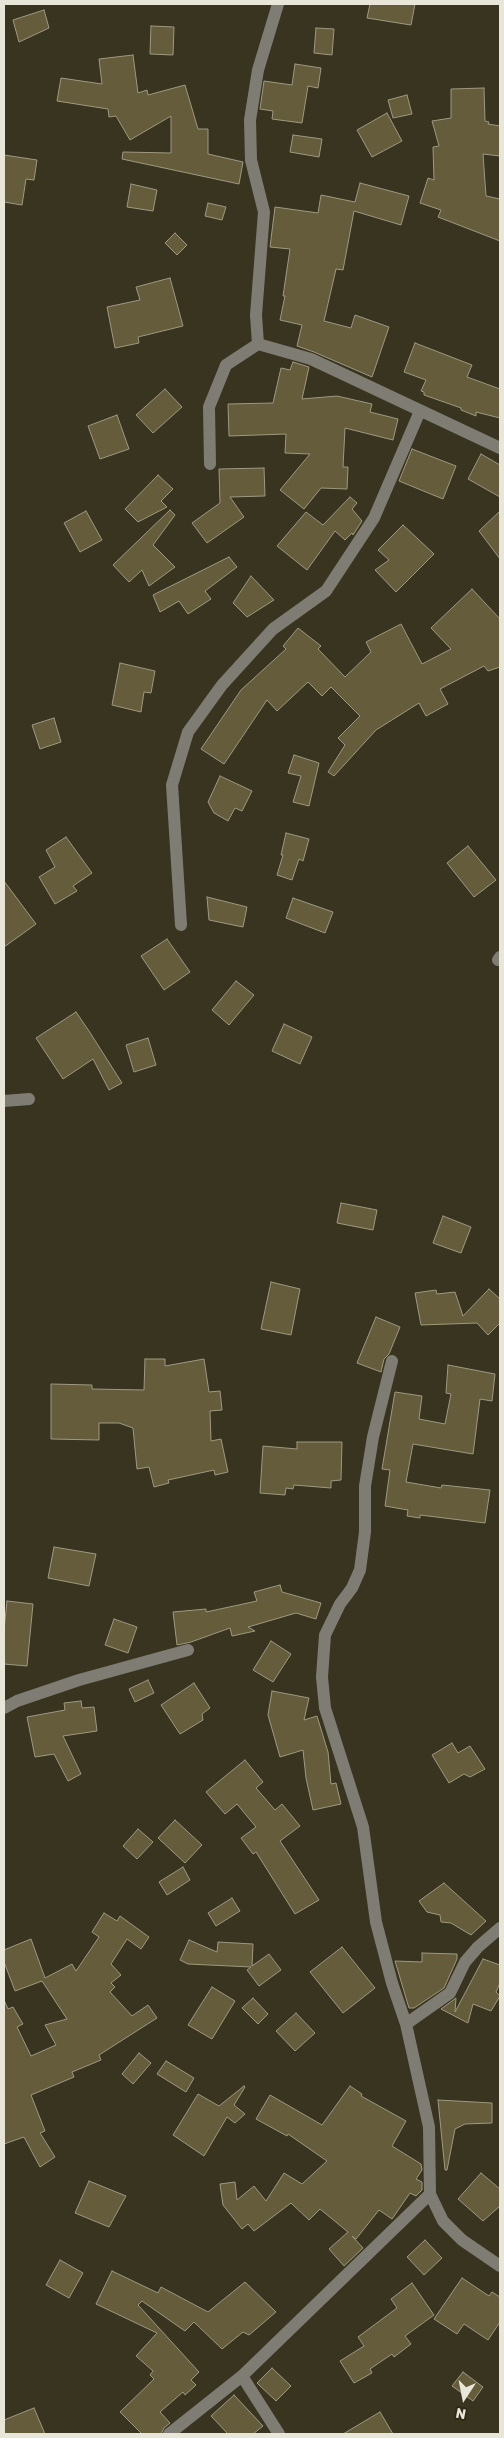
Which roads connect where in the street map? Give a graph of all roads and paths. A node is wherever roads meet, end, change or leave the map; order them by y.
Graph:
1 (278, 4) edge
2 (258, 344) junction
3 (420, 411) junction
4 (500, 448) edge
5 (210, 464) dead end
6 (181, 925) dead end
7 (28, 1099) dead end
8 (4, 1102) edge
9 (392, 1361) dead end
10 (188, 1650) dead end
11 (4, 1708) edge
12 (500, 1928) edge
13 (406, 2024) junction
14 (430, 2194) junction
15 (500, 2266) edge
16 (242, 2376) junction
17 (170, 2434) edge
18 (279, 2434) edge

1 - 2 street
2 - 3 street
2 - 5 street
3 - 4 street
3 - 6 street
7 - 8 street
9 - 13 street
10 - 11 street
12 - 13 street
13 - 14 street
14 - 15 street
14 - 16 street
16 - 17 street
16 - 18 street

